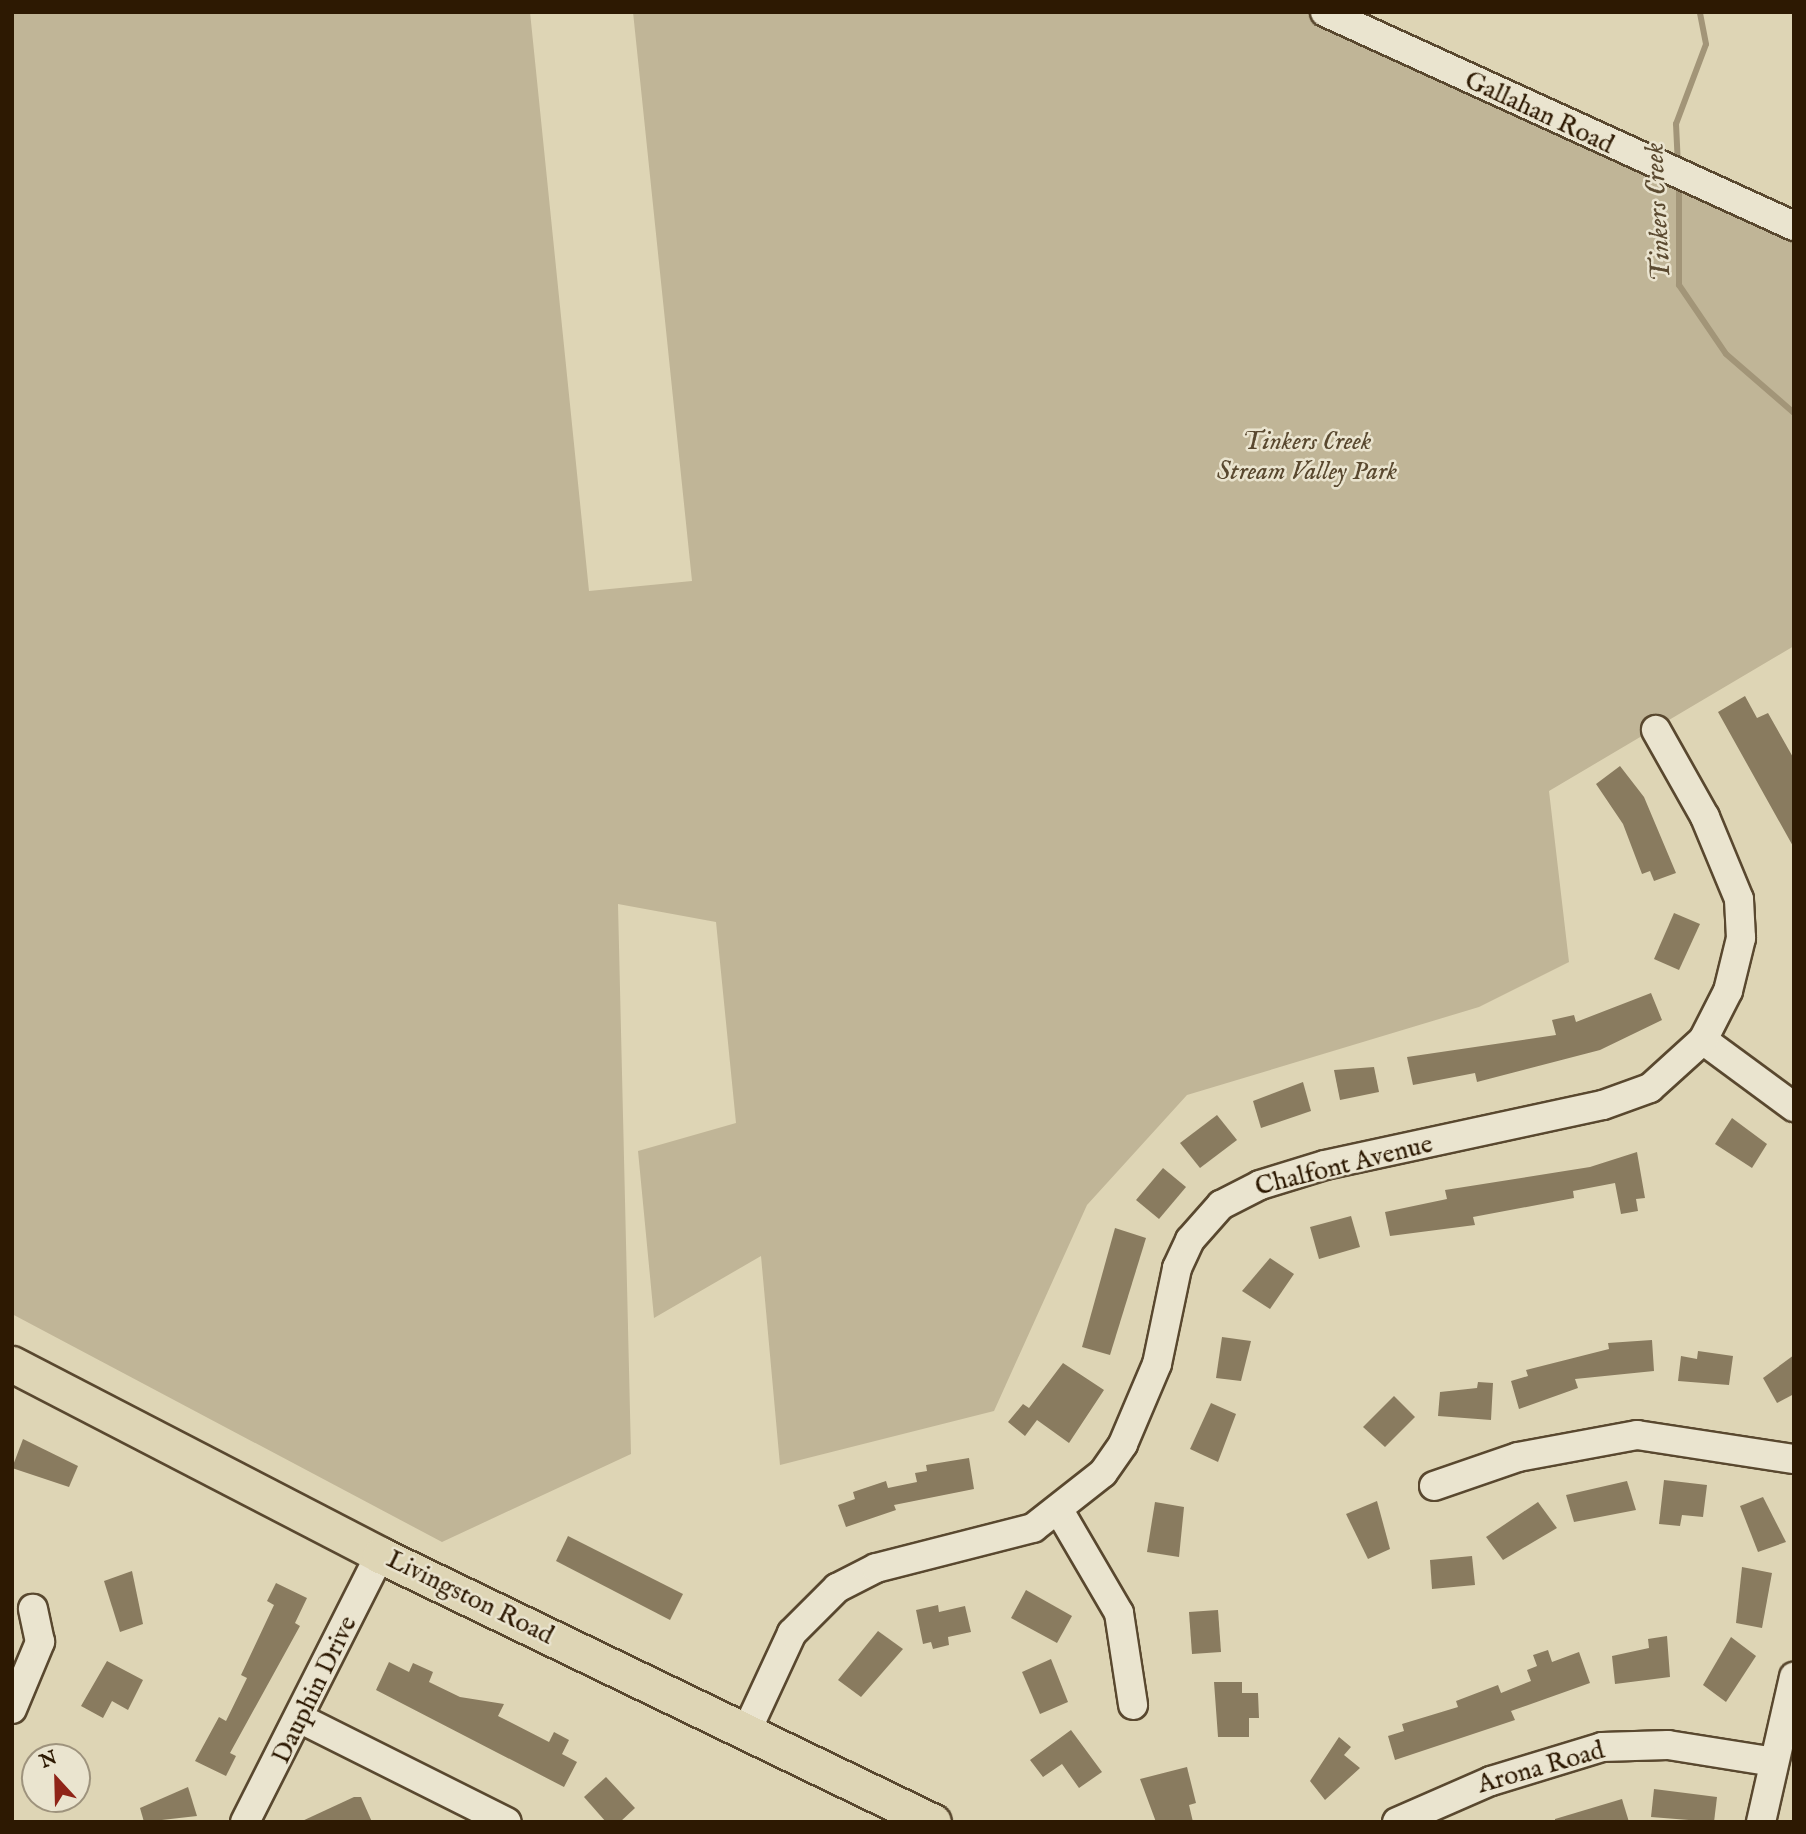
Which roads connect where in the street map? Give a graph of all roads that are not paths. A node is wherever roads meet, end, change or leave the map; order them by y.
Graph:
1 (1325, 12) edge
2 (1794, 226) edge
3 (1656, 730) dead end
4 (1703, 1040) junction
5 (1794, 1107) edge
6 (12, 1364) edge
7 (1794, 1459) edge
8 (1434, 1486) dead end
9 (1060, 1512) junction
10 (380, 1555) junction
11 (33, 1609) dead end
12 (1794, 1677) edge
13 (1133, 1705) dead end
14 (12, 1709) edge
15 (301, 1719) junction
16 (747, 1730) junction
17 (1774, 1762) junction
18 (245, 1822) edge
19 (507, 1822) edge
20 (933, 1822) edge
21 (1397, 1822) edge
22 (1761, 1822) edge

1 - 2 street, Gallahan Road
3 - 4 street, Chalfont Avenue
4 - 5 street
4 - 9 street, Chalfont Avenue
6 - 10 main road, Livingston Road
7 - 8 street
9 - 13 street
9 - 16 street, Chalfont Avenue
10 - 15 street, Dauphin Drive
10 - 16 main road, Livingston Road
11 - 14 street
12 - 17 street
15 - 18 street, Dauphin Drive
15 - 19 street
16 - 20 main road, Livingston Road
17 - 21 street, Arona Road
17 - 22 street

